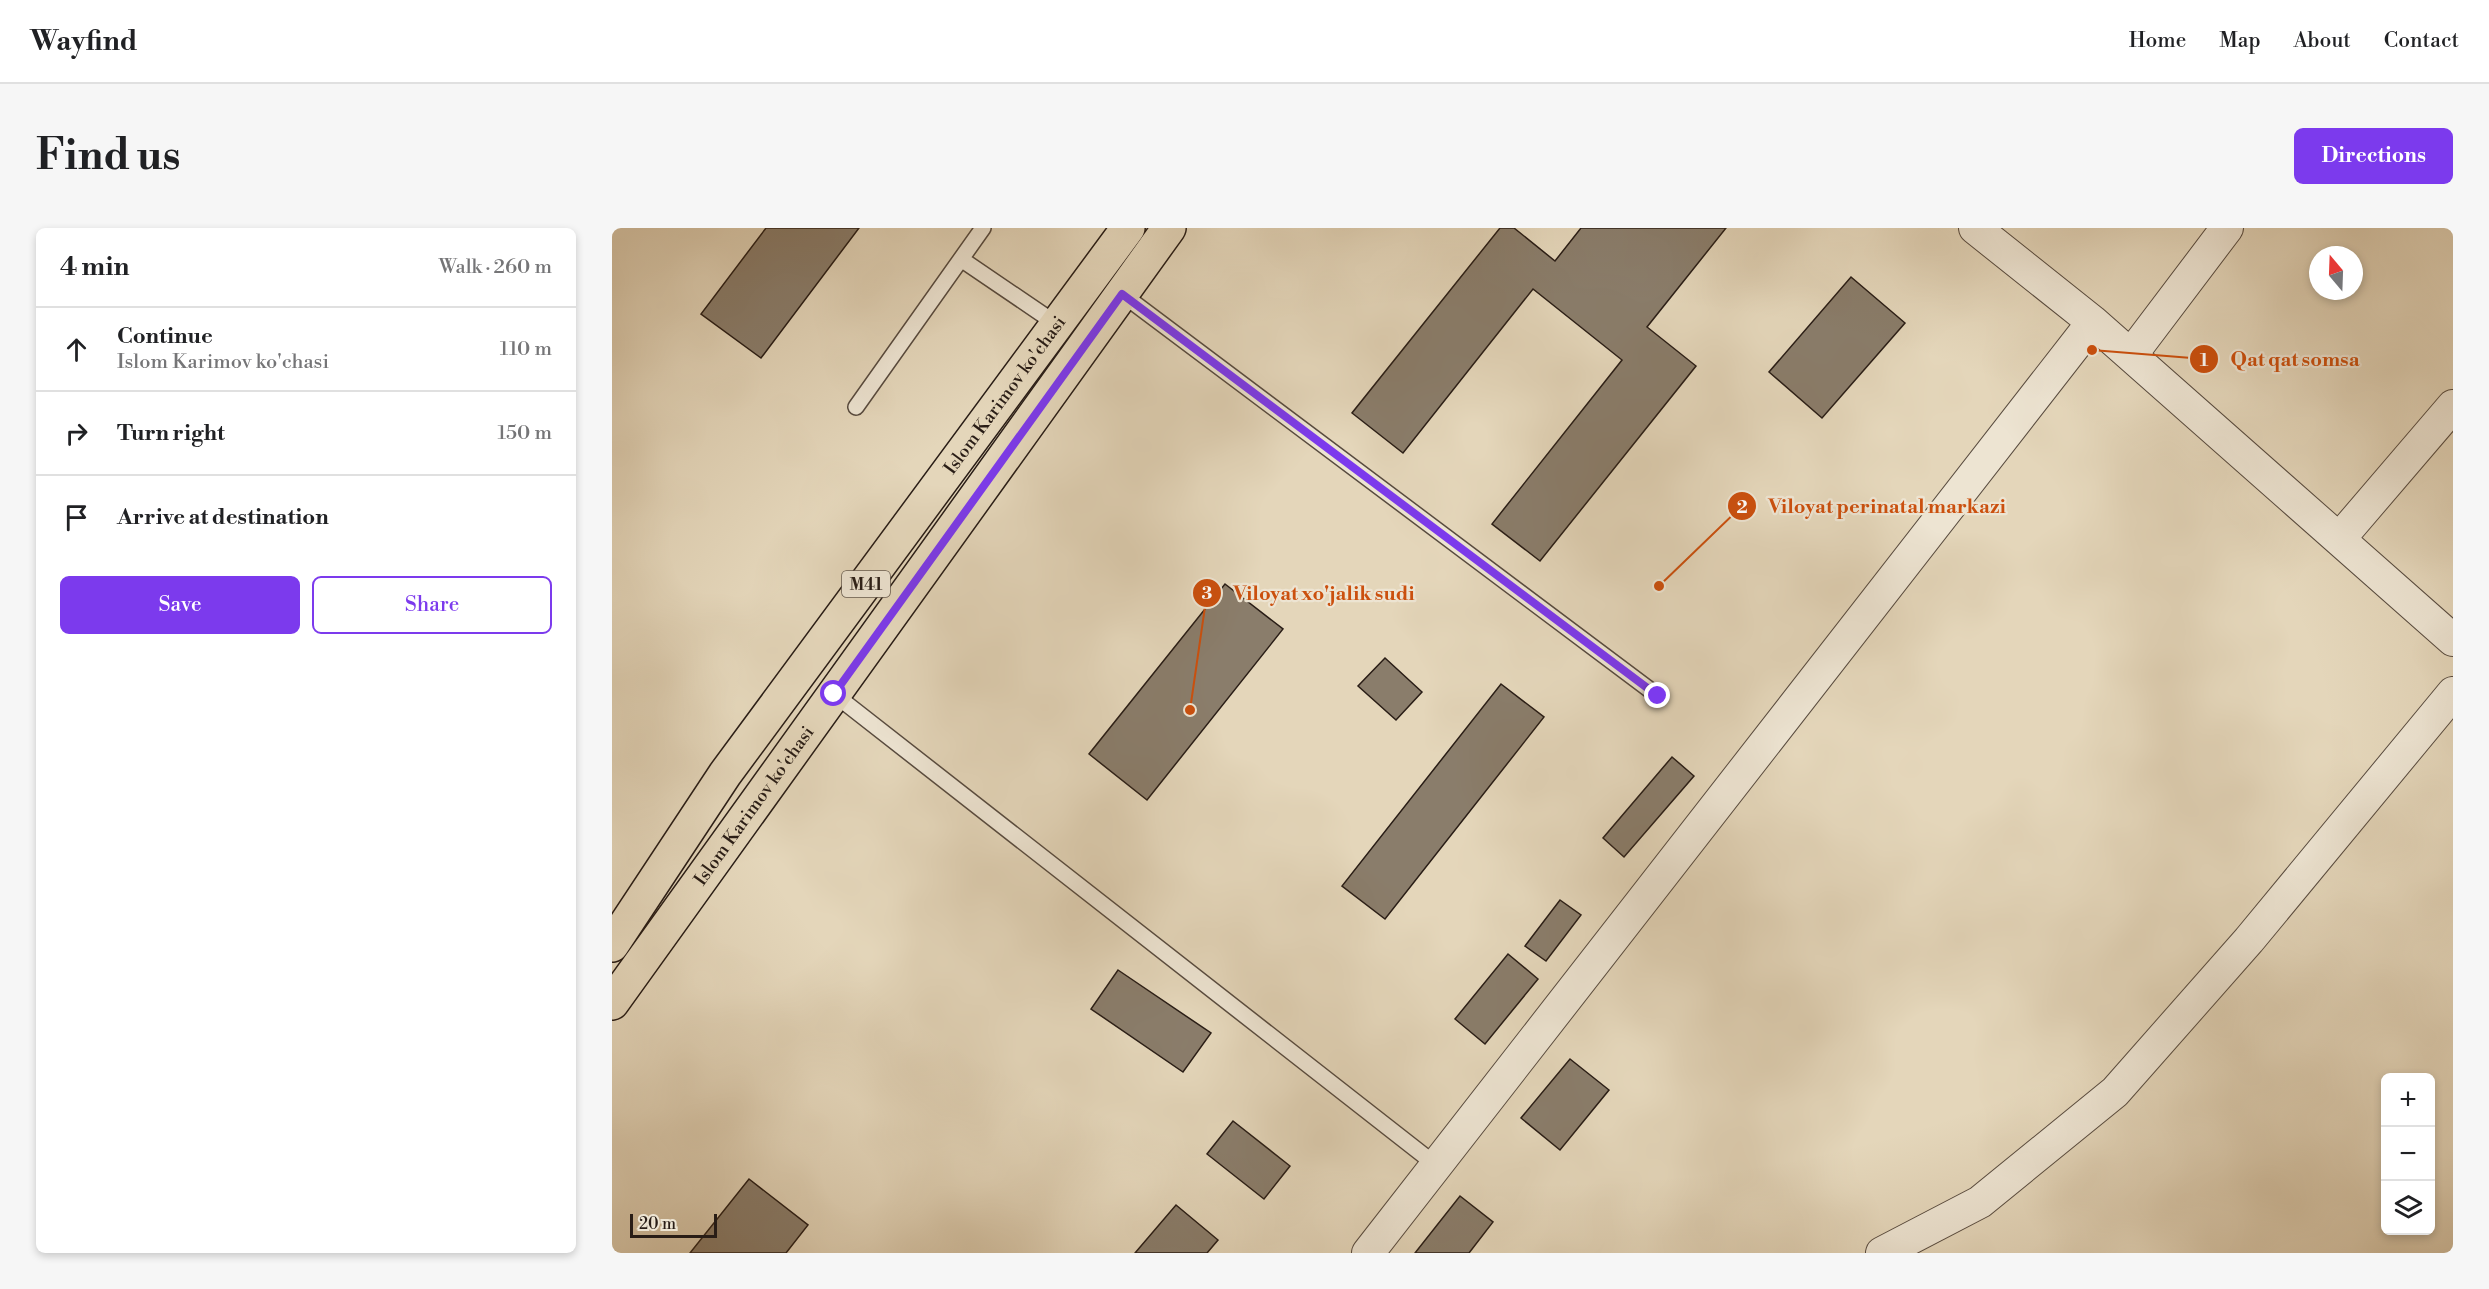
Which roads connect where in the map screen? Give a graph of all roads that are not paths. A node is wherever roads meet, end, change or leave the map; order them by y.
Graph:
1 (983, 228) edge
2 (1128, 228) edge
3 (1169, 228) edge
4 (1975, 228) edge
5 (2227, 228) edge
6 (961, 259) junction
7 (1122, 294) junction
8 (2093, 322) junction
9 (1058, 325) junction
10 (2131, 355) junction
11 (2453, 406) edge
12 (856, 407) dead end
13 (2340, 538) junction
14 (2453, 640) edge
15 (2453, 693) edge
16 (834, 694) junction
17 (1658, 696) dead end
18 (612, 945) edge
19 (612, 1003) edge
20 (1436, 1165) junction
21 (1368, 1253) edge
22 (1882, 1253) edge

1 - 6 lane
2 - 9 main road, Islom Karimov ko'chasi / M41
3 - 7 main road, Islom Karimov ko'chasi / M41
4 - 8 street
5 - 10 street
6 - 9 lane
6 - 12 lane
7 - 16 main road, Islom Karimov ko'chasi / M41
7 - 17 lane
8 - 10 street
8 - 20 street
9 - 18 main road, Islom Karimov ko'chasi / M41
10 - 13 street
11 - 13 street
13 - 14 street
15 - 22 street
16 - 19 main road, Islom Karimov ko'chasi / M41
16 - 20 lane
20 - 21 street

